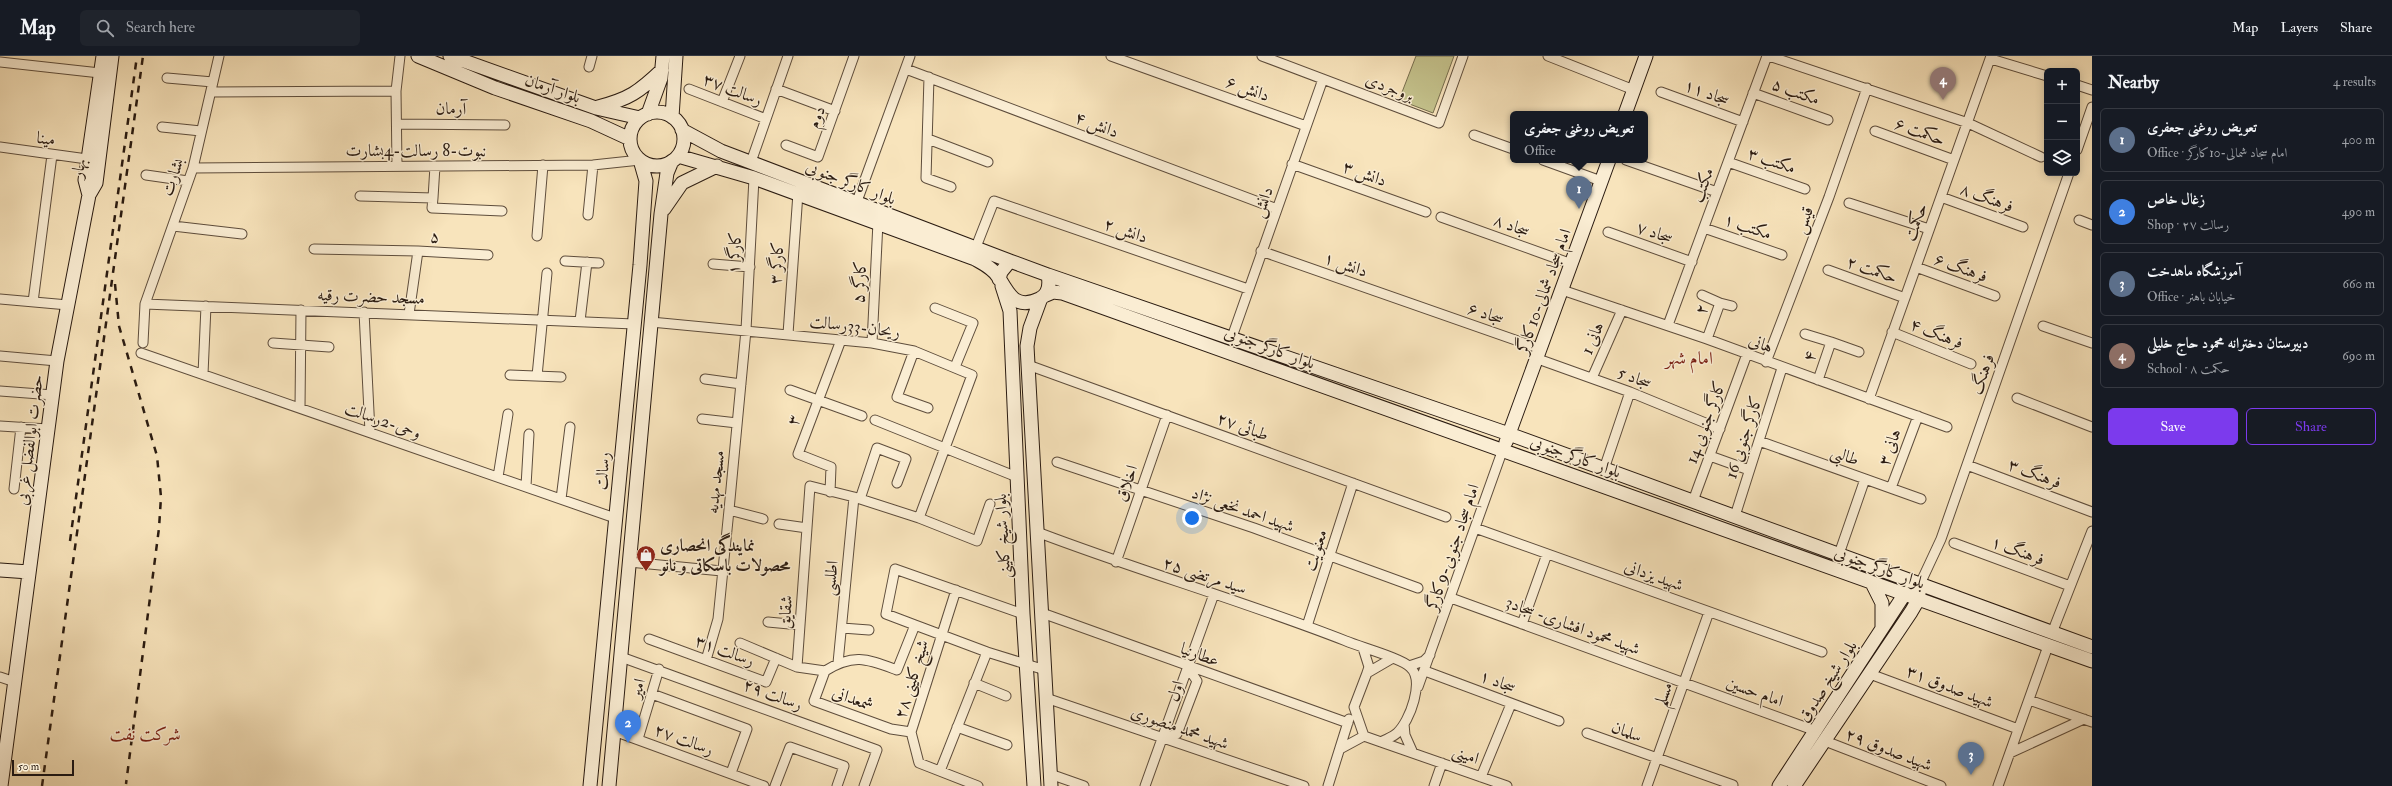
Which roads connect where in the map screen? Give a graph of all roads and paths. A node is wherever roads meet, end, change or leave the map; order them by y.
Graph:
1 (103, 56) edge
2 (112, 56) edge
3 (219, 56) edge
4 (400, 56) edge
5 (418, 56) edge
6 (450, 56) edge
7 (592, 56) edge
8 (663, 56) edge
9 (676, 56) edge
10 (740, 56) edge
11 (788, 56) edge
12 (854, 56) edge
13 (910, 56) edge
14 (1112, 56) edge
15 (1262, 56) edge
16 (1463, 56) edge
17 (1548, 56) edge
18 (1646, 56) edge
19 (1768, 56) edge
20 (1991, 58) edge
21 (0, 62) edge
22 (589, 67) dead end
23 (906, 69) junction
24 (662, 70) junction
25 (100, 73) junction
26 (2044, 75) edge
27 (167, 78) dead end
28 (929, 78) junction
29 (1322, 79) junction
30 (213, 82) junction
31 (2080, 86) edge
32 (1867, 88) junction
33 (689, 89) dead end
34 (776, 89) junction
35 (1634, 90) junction
36 (2092, 90) edge
37 (396, 91) junction
38 (211, 92) junction
39 (1661, 92) dead end
40 (1753, 93) junction
41 (722, 102) junction
42 (596, 108) junction
43 (2092, 108) edge
44 (835, 111) junction
45 (1626, 111) edge
46 (644, 116) junction
47 (672, 117) junction
48 (766, 119) junction
49 (1828, 120) dead end
50 (1743, 122) junction
51 (1968, 123) junction
52 (396, 124) junction
53 (505, 125) dead end
54 (1306, 126) junction
55 (162, 127) dead end
56 (682, 130) junction
57 (201, 131) junction
58 (1876, 131) dead end
59 (1474, 135) dead end
60 (630, 139) junction
61 (928, 140) junction
62 (2080, 142) edge
63 (786, 145) dead end
64 (0, 147) edge
65 (1510, 148) edge
66 (52, 155) junction
67 (2041, 157) dead end
68 (675, 158) junction
69 (88, 160) junction
70 (640, 160) junction
71 (1954, 160) junction
72 (751, 162) junction
73 (988, 162) dead end
74 (1728, 162) junction
75 (1551, 163) edge
76 (1608, 163) edge
77 (1635, 163) edge
78 (1292, 164) junction
79 (543, 165) junction
80 (593, 165) junction
81 (397, 166) junction
82 (435, 166) junction
83 (717, 166) junction
84 (192, 168) junction
85 (146, 175) dead end
86 (2068, 176) edge
87 (754, 178) junction
88 (188, 181) junction
89 (1601, 181) junction
90 (646, 185) junction
91 (665, 187) junction
92 (951, 187) dead end
93 (1805, 189) dead end
94 (1717, 192) junction
95 (798, 193) junction
96 (89, 195) junction
97 (360, 196) dead end
98 (1941, 197) junction
99 (433, 198) junction
100 (1850, 203) dead end
101 (856, 204) junction
102 (1276, 209) junction
103 (502, 211) dead end
104 (1426, 212) dead end
105 (661, 214) junction
106 (588, 215) dead end
107 (1441, 217) dead end
108 (2079, 220) dead end
109 (878, 222) junction
110 (2092, 225) edge
111 (173, 226) junction
112 (2023, 227) dead end
113 (1704, 228) junction
114 (1929, 229) junction
115 (1608, 232) dead end
116 (242, 234) dead end
117 (537, 236) dead end
118 (976, 247) junction
119 (314, 249) dead end
120 (418, 251) junction
121 (1261, 251) junction
122 (488, 255) dead end
123 (1782, 255) dead end
124 (565, 261) dead end
125 (1010, 261) junction
126 (587, 262) junction
127 (1692, 262) junction
128 (599, 263) dead end
129 (713, 264) dead end
130 (1572, 264) junction
131 (750, 267) junction
132 (1916, 267) junction
133 (1828, 270) dead end
134 (547, 273) dead end
135 (1048, 276) junction
136 (1001, 282) junction
137 (1248, 289) junction
138 (1562, 290) junction
139 (1702, 295) dead end
140 (1044, 296) junction
141 (1995, 296) dead end
142 (1905, 298) junction
143 (0, 299) edge
144 (33, 302) junction
145 (1720, 303) junction
146 (145, 304) junction
147 (68, 305) junction
148 (206, 306) junction
149 (1732, 306) dead end
150 (1420, 307) joint
151 (935, 308) dead end
152 (301, 310) junction
153 (1622, 310) junction
154 (364, 312) junction
155 (409, 314) junction
156 (543, 320) junction
157 (580, 321) junction
158 (651, 322) junction
159 (634, 324) junction
160 (1668, 325) junction
161 (2043, 326) dead end
162 (1010, 327) junction
163 (1030, 328) junction
164 (746, 330) junction
165 (1892, 332) junction
166 (788, 334) junction
167 (1805, 334) dead end
168 (1232, 337) junction
169 (1707, 339) junction
170 (841, 340) junction
171 (1831, 342) junction
172 (143, 343) dead end
173 (272, 343) dead end
174 (2092, 343) edge
175 (301, 344) junction
176 (872, 344) junction
177 (329, 347) dead end
178 (914, 350) junction
179 (1859, 352) dead end
180 (141, 354) dead end
181 (1539, 354) junction
182 (1747, 354) junction
183 (0, 356) edge
184 (57, 361) junction
185 (1766, 362) junction
186 (1971, 364) dead end
187 (1028, 365) junction
188 (954, 367) junction
189 (1782, 368) junction
190 (203, 374) junction
191 (510, 375) dead end
192 (538, 376) junction
193 (561, 377) dead end
194 (1592, 378) junction
195 (705, 380) dead end
196 (1818, 380) junction
197 (741, 384) junction
198 (790, 390) dead end
199 (0, 391) edge
200 (1630, 392) junction
201 (53, 395) junction
202 (2017, 398) dead end
203 (1869, 399) junction
204 (818, 401) junction
205 (300, 408) junction
206 (928, 408) dead end
207 (508, 414) dead end
208 (862, 416) dead end
209 (1167, 416) junction
210 (1918, 416) junction
211 (702, 419) dead end
212 (875, 420) dead end
213 (737, 424) junction
214 (0, 426) edge
215 (21, 427) junction
216 (570, 427) dead end
217 (1947, 427) dead end
218 (2092, 427) edge
219 (48, 429) junction
220 (1720, 429) junction
221 (370, 432) junction
222 (530, 434) dead end
223 (1509, 434) junction
224 (1759, 441) junction
225 (945, 447) junction
226 (1503, 449) junction
227 (1710, 456) junction
228 (1057, 462) dead end
229 (1967, 465) junction
230 (1604, 469) junction
231 (1749, 470) junction
232 (498, 477) junction
233 (1017, 477) junction
234 (1865, 479) junction
235 (897, 483) dead end
236 (1354, 483) junction
237 (526, 486) junction
238 (1891, 488) junction
239 (14, 489) dead end
240 (1140, 491) junction
241 (830, 492) junction
242 (857, 498) junction
243 (561, 499) junction
244 (1921, 499) dead end
245 (1693, 502) junction
246 (990, 504) dead end
247 (729, 510) junction
248 (2092, 512) edge
249 (1735, 516) junction
250 (1446, 517) dead end
251 (615, 518) junction
252 (919, 518) junction
253 (763, 519) dead end
254 (779, 524) dead end
255 (807, 528) junction
256 (1475, 528) junction
257 (2092, 531) edge
258 (1037, 532) junction
259 (1954, 543) dead end
260 (1547, 554) junction
261 (1839, 554) junction
262 (2088, 555) edge
263 (1330, 556) junction
264 (629, 562) junction
265 (1116, 562) junction
266 (0, 570) edge
267 (722, 571) junction
268 (30, 572) junction
269 (1872, 583) junction
270 (1920, 584) junction
271 (2070, 586) junction
272 (1418, 588) dead end
273 (956, 590) junction
274 (1214, 594) junction
275 (1904, 595) junction
276 (1451, 598) junction
277 (1918, 600) junction
278 (1709, 612) junction
279 (1042, 613) junction
280 (1023, 614) junction
281 (768, 622) dead end
282 (1522, 624) junction
283 (800, 625) junction
284 (915, 625) junction
285 (1307, 626) junction
286 (842, 628) junction
287 (869, 630) dead end
288 (1882, 630) junction
289 (2052, 633) junction
290 (941, 634) junction
291 (649, 639) dead end
292 (2074, 641) junction
293 (740, 642) dead end
294 (2048, 646) junction
295 (2092, 647) edge
296 (1363, 648) junction
297 (987, 652) junction
298 (1822, 652) dead end
299 (2067, 652) junction
300 (1430, 655) junction
301 (621, 656) junction
302 (776, 658) junction
303 (1391, 659) junction
304 (706, 660) junction
305 (2092, 661) edge
306 (838, 663) junction
307 (1027, 666) junction
308 (1188, 666) junction
309 (1409, 666) junction
310 (797, 667) junction
311 (659, 669) junction
312 (1044, 670) junction
313 (825, 671) junction
314 (1425, 671) junction
315 (1367, 673) junction
316 (1870, 674) junction
317 (0, 677) edge
318 (15, 682) junction
319 (1684, 682) junction
320 (974, 684) junction
321 (1417, 689) junction
322 (652, 694) junction
323 (1006, 696) dead end
324 (1046, 698) junction
325 (2029, 700) junction
326 (1511, 704) junction
327 (1354, 707) junction
328 (1559, 721) dead end
329 (2088, 721) edge
330 (1348, 723) junction
331 (1404, 724) junction
332 (957, 728) junction
333 (2018, 729) junction
334 (614, 731) junction
335 (1816, 731) junction
336 (911, 732) junction
337 (1587, 733) dead end
338 (1364, 736) junction
339 (1162, 738) junction
340 (638, 739) junction
341 (1824, 741) junction
342 (1381, 742) junction
343 (1007, 745) dead end
344 (3, 747) edge
345 (1340, 748) junction
346 (1414, 753) junction
347 (2010, 753) junction
348 (1656, 759) junction
349 (1442, 763) junction
350 (940, 771) junction
351 (730, 773) junction
352 (1481, 777) junction
353 (1050, 780) edge
354 (742, 782) edge
355 (1733, 785) dead end
356 (2002, 785) edge
357 (1, 786) edge
358 (590, 786) edge
359 (609, 786) edge
360 (764, 786) edge
361 (775, 786) edge
362 (837, 786) edge
363 (864, 786) edge
364 (978, 786) edge
365 (1034, 786) edge
366 (1084, 786) edge
367 (1145, 786) edge
368 (1304, 786) edge
369 (1328, 786) edge
370 (1434, 786) edge
371 (1507, 786) edge
372 (1647, 786) edge
373 (1778, 786) edge
374 (1794, 786) edge
375 (1941, 786) edge

1 - 25 main road, بهار
2 - 96 main road, بهار
3 - 30 street, بشارت
4 - 37 street
5 - 60 main road, بلوار آرمان
6 - 42 main road, بلوار آرمان
7 - 22 street
8 - 24 main road
9 - 47 main road
10 - 41 street
11 - 34 street
12 - 44 street, دوم
13 - 23 street
14 - 54 street, دانش ۶
15 - 29 street, بروجردی
16 - 29 street, بروجردی
17 - 35 street
18 - 35 main road
19 - 32 street
19 - 40 street, مکتب
20 - 26 street
20 - 51 street, حکمت
21 - 25 street
23 - 28 street, دانش ۴
23 - 101 street
24 - 42 main road
24 - 46 main road
25 - 69 main road, بهار
27 - 30 street
28 - 61 street
28 - 102 street, دانش ۴
29 - 54 street, دانش
30 - 38 street, بشارت
31 - 36 street
32 - 51 street
32 - 185 street, قیس
33 - 41 street, رسالت ۳۷
34 - 44 street
34 - 48 street
35 - 45 main road
37 - 38 street
37 - 52 street
38 - 57 street, بشارت
39 - 50 street, سجاد ۱۱
40 - 49 street, مکتب ۵
40 - 50 street, مکتب
41 - 48 street, رسالت ۳۷
42 - 46 main road, بلوار آرمان
43 - 62 street
44 - 63 street, دوم
46 - 47 main road
46 - 60 main road
47 - 56 main road
48 - 72 street
50 - 74 street, مکتب
51 - 67 street
51 - 71 street, حکمت
52 - 53 street, آرمان
52 - 81 street
54 - 78 street, دانش
55 - 57 street
56 - 68 main road
56 - 72 main road, بلوار کارگر جنوبی
57 - 84 street, بشارت
58 - 71 street, حکمت ۶
59 - 65 street
60 - 70 main road
61 - 73 street
61 - 92 street
64 - 66 street, مینا
66 - 69 street, مینا
66 - 144 street
68 - 70 main road
68 - 83 main road, بلوار کارگر جنوبی
68 - 91 main road, رسالت
69 - 96 main road, بهار
70 - 80 street, نبوت-8 رسالت-4بشارت
70 - 90 main road, رسالت
71 - 98 street, حکمت
72 - 101 main road, بلوار کارگر جنوبی
74 - 93 street, مکتب ۳
74 - 94 street, مکتب
75 - 89 street
76 - 89 main road, امام سجاد شمالی-10کارگر
77 - 94 street
78 - 102 street, دانش
78 - 104 street, دانش ۳
79 - 80 street, نبوت-8 رسالت-4بشارت
79 - 82 street, نبوت-8 رسالت-4بشارت
79 - 117 street
80 - 106 street
81 - 82 street, نبوت-8 رسالت-4بشارت
81 - 84 street, نبوت-8 رسالت-4بشارت
82 - 99 street
83 - 87 main road, بلوار کارگر جنوبی
83 - 105 main road
84 - 88 street, بشارت
85 - 88 street
86 - 229 street, فرهنگ
87 - 95 main road, بلوار کارگر جنوبی
87 - 131 street, کارگر ۱
88 - 111 street, بشارت
89 - 130 main road, امام سجاد شمالی-10کارگر
90 - 91 main road
90 - 159 main road, رسالت
91 - 105 main road, رسالت
94 - 113 street, مکتب
95 - 109 main road, بلوار کارگر جنوبی
95 - 166 street, کارگر ۳
96 - 147 main road, حضرت ابوالفضل غربی
97 - 99 street
98 - 112 street, فرهنگ ۸
98 - 114 street, حکمت
99 - 103 street
100 - 114 street
101 - 118 main road, بلوار کارگر جنوبی
102 - 121 street, دانش
105 - 158 main road, رسالت
107 - 130 street, سجاد ۸
108 - 110 street
109 - 136 main road, بلوار کارگر جنوبی
109 - 176 street, کارگر ۵
111 - 116 street
111 - 146 street, بشارت
113 - 123 street, مکتب ۱
113 - 127 street, مکتب
114 - 132 street, حکمت
115 - 127 street, سجاد ۷
118 - 125 main road, بلوار کارگر جنوبی
118 - 137 street, دانش ۲
119 - 120 street
120 - 122 street, ۵
120 - 155 street, ۵
121 - 137 street, دانش
121 - 150 street, دانش ۱
124 - 126 street
125 - 135 main road
125 - 136 main road
126 - 128 street
126 - 157 street
127 - 160 street, مکتب
129 - 131 street
130 - 138 main road, امام سجاد شمالی-10کارگر
131 - 164 street, کارگر ۱
132 - 141 street, فرهنگ ۶
132 - 142 street, حکمت
133 - 142 street, حکمت ۲
134 - 156 street
135 - 140 main road
135 - 168 main road, بلوار کارگر جنوبی
136 - 140 main road
136 - 162 main road, بلوار شیخ کلینی
137 - 168 street, دانش
138 - 153 street, هانی
138 - 181 main road, امام سجاد شمالی-10کارگر
139 - 145 street
140 - 163 main road, بلوار شیخ کلینی
140 - 226 main road, بلوار کارگر جنوبی
142 - 165 street, حکمت
143 - 144 street
144 - 147 street
145 - 149 street, ۲
145 - 169 street, ۲
146 - 148 street, مسجد حضرت رقیه
146 - 172 street
147 - 184 main road, حضرت ابوالفضل غربی
148 - 152 street, مسجد حضرت رقیه
148 - 190 street
150 - 181 street, سجاد ۶
151 - 188 street
152 - 154 street, مسجد حضرت رقیه
152 - 175 street
153 - 160 street, هانی
153 - 194 street, هانی 1
154 - 155 street, مسجد حضرت رقیه
154 - 221 street
155 - 156 street, مسجد حضرت رقیه
156 - 157 street, مسجد حضرت رقیه
156 - 192 street
157 - 159 street, مسجد حضرت رقیه
158 - 164 street, ریحان-33رسالت
158 - 264 main road, رسالت
159 - 251 main road, رسالت
160 - 169 street, هانی
161 - 174 street
162 - 163 main road
162 - 233 main road, بلوار شیخ کلینی
163 - 187 main road, بلوار شیخ کلینی
164 - 166 street, ریحان-33رسالت
164 - 197 street, مسجد مهدیه
165 - 186 street, فرهنگ ۴
165 - 203 street, حکمت
166 - 170 street, ریحان-33رسالت
167 - 171 street, ۴
168 - 223 main road, بلوار کارگر جنوبی
169 - 182 street, هانی
170 - 176 street, ریحان-33رسالت
170 - 204 street, ۳
171 - 179 street, ۴
171 - 196 street, ۴
173 - 175 street
175 - 177 street
175 - 205 street
176 - 178 street, ریحان-33رسالت
178 - 188 street, ریحان-33رسالت
178 - 206 street
180 - 190 street, وحی-2رسالت
181 - 194 street, سجاد 5
181 - 223 main road, امام سجاد شمالی-10کارگر
182 - 185 street, هانی
182 - 220 street, کارگر جنوبی 14
183 - 184 street
184 - 201 main road, حضرت ابوالفضل غربی
185 - 189 street, هانی
187 - 209 street, طبائی ۲۷
187 - 258 main road, بلوار شیخ کلینی
188 - 225 street, ریحان-33رسالت
189 - 196 street, هانی
189 - 224 street, کارگر جنوبی 16
190 - 205 street, وحی-2رسالت
191 - 192 street
192 - 193 street
194 - 200 street, سجاد 5
195 - 197 street
196 - 203 street, هانی
197 - 213 street, مسجد مهدیه
198 - 204 street
199 - 201 street
200 - 220 street, سجاد 5
200 - 230 street
201 - 219 main road, حضرت ابوالفضل غربی
202 - 218 street
203 - 210 street, هانی
204 - 208 street
204 - 241 street, ۳
205 - 221 street, وحی-2رسالت
207 - 232 street
209 - 236 street, طبائی ۲۷
209 - 240 street, اخلاق
210 - 217 street, هانی
210 - 238 street, هانی ۳
211 - 213 street
212 - 225 street
213 - 247 street, مسجد مهدیه
214 - 215 street
215 - 219 street
215 - 239 street
216 - 243 street
219 - 268 main road, حضرت ابوالفضل غربی
220 - 227 street, کارگر جنوبی 14
221 - 232 street, وحی-2رسالت
222 - 237 street
223 - 226 main road, امام سجاد شمالی-10کارگر
223 - 230 main road, بلوار کارگر جنوبی
224 - 231 street, کارگر جنوبی 16
224 - 234 street, طالبی
225 - 233 street
225 - 252 street
226 - 256 street, امام سجاد جنوبی-9کارگر
226 - 269 main road, بلوار کارگر جنوبی
227 - 231 street
227 - 245 street, کارگر جنوبی 14
228 - 240 street, شهید احمد نخعی نژاد
229 - 248 street, فرهنگ ۳
229 - 270 street, فرهنگ
230 - 245 main road, بلوار کارگر جنوبی
231 - 249 street, کارگر جنوبی 16
232 - 237 street, وحی-2رسالت
233 - 280 main road, بلوار شیخ کلینی
234 - 238 street, طالبی
234 - 261 street
235 - 242 street, اطلسی
236 - 250 street, طبائی ۲۷
236 - 263 street, معنویت
237 - 243 street, وحی-2رسالت
238 - 244 street, طالبی
240 - 263 street, شهید احمد نخعی نژاد
240 - 265 street, اخلاق
241 - 242 street
241 - 255 street, شقایق
242 - 252 street
242 - 286 street, اطلسی
243 - 251 street, وحی-2رسالت
245 - 249 main road, بلوار کارگر جنوبی
246 - 252 street
247 - 253 street
247 - 267 street, مسجد مهدیه
249 - 261 main road, بلوار کارگر جنوبی
251 - 358 main road, رسالت
254 - 255 street
255 - 283 street, شقایق
256 - 260 street, شهید یزدانی
256 - 276 street, امام سجاد جنوبی-9کارگر
257 - 262 street
258 - 265 street, ۲۵ سید مرتضی
258 - 279 main road, بلوار شیخ کلینی
259 - 271 street, فرهنگ ۱
260 - 278 street, شهید یزدانی
260 - 282 street
261 - 270 main road, بلوار کارگر جنوبی
262 - 271 street
263 - 272 street, شهید احمد نخعی نژاد
263 - 285 street, معنویت
264 - 267 street
264 - 301 main road, رسالت
265 - 274 street, ۲۵ سید مرتضی
266 - 268 main road
267 - 304 street, مسجد مهدیه
268 - 318 main road, حضرت ابوالفضل غربی
269 - 275 main road, بلوار کارگر جنوبی
269 - 288 main road
270 - 275 main road
270 - 277 main road
270 - 289 main road, بلوار کارگر جنوبی
271 - 289 street
273 - 280 street
273 - 284 street
273 - 290 street, شیخ کلینی ۲۸
274 - 285 street, ۲۵ سید مرتضی
274 - 308 street, اول
275 - 277 main road, بلوار کارگر جنوبی
275 - 288 main road, بلوار شیخ صدوق
276 - 282 street, شهید محمود افشاری- سجاد3
276 - 300 street, امام سجاد جنوبی-9کارگر
277 - 294 main road, بلوار کارگر جنوبی
277 - 316 main road, بلوار شیخ صدوق
278 - 298 street, شهید یزدانی
278 - 319 street, مسلم
279 - 308 street, عطارنیا
279 - 312 main road, بلوار شیخ کلینی
280 - 307 main road, بلوار شیخ کلینی
281 - 283 street
282 - 319 street, شهید محمود افشاری- سجاد3
283 - 310 street, شقایق
284 - 290 street
284 - 306 street
285 - 296 street, ۲۵ سید مرتضی
286 - 287 street
286 - 306 street, اطلسی
288 - 335 main road, بلوار شیخ صدوق
289 - 292 main road, بلوار کارگر جنوبی
289 - 294 main road
290 - 297 street
290 - 336 street, شیخ کلینی ۲۸
291 - 304 street, رسالت ۳۱
292 - 295 main road, بلوار کارگر جنوبی
292 - 299 main road
293 - 302 street
294 - 299 main road, بلوار کارگر جنوبی
294 - 325 street
296 - 303 street, ۲۵ سید مرتضی
296 - 315 street
297 - 307 street
297 - 320 street
299 - 305 main road, بلوار کارگر جنوبی
300 - 309 street
300 - 314 street, امام سجاد جنوبی-9کارگر
301 - 311 street, رسالت ۲۹
301 - 334 main road, رسالت
302 - 304 street, رسالت ۳۱
302 - 310 street
303 - 309 street
303 - 315 street
306 - 313 street
307 - 312 street
307 - 365 main road, بلوار شیخ کلینی
308 - 330 street, عطارنیا
308 - 339 street, اول
308 - 339 street, اول
309 - 321 street
310 - 313 street
311 - 322 street, امیر
311 - 363 street, رسالت ۲۹
312 - 324 main road, بلوار شیخ کلینی
313 - 336 street, شمعدانی
314 - 321 street, امام سجاد جنوبی-9کارگر
314 - 326 street, سجاد ۱
315 - 327 street
316 - 333 street, شهید صدوق ۳۱
316 - 341 main road, بلوار شیخ صدوق
317 - 318 street
318 - 344 main road, حضرت ابوالفضل غربی
319 - 335 street, امام حسین
319 - 348 street, مسلم
320 - 323 street
320 - 332 street
321 - 331 street
322 - 340 street, امیر
322 - 351 street
324 - 339 street, شهید محمد منصوری
324 - 353 main road, بلوار شیخ کلینی
325 - 329 street
325 - 333 street
326 - 328 street, سجاد ۱
326 - 352 street
327 - 330 street
327 - 338 street
329 - 347 street
330 - 345 street
331 - 342 street
331 - 346 street
332 - 343 street
332 - 350 street
333 - 347 street
334 - 340 street, رسالت ۲۷
334 - 359 main road, رسالت
335 - 373 main road, بلوار شیخ صدوق
336 - 350 street, شیخ کلینی ۲۸
337 - 348 street, سلمان
338 - 342 street
338 - 345 street
339 - 367 street, اول
339 - 368 street, شهید محمد منصوری
340 - 351 street, رسالت ۲۷
341 - 374 main road, بلوار شیخ صدوق
341 - 375 street, شهید صدوق ۲۹
342 - 346 street, امینی
344 - 357 main road, حضرت ابوالفضل غربی
345 - 369 street
346 - 349 street, امینی
347 - 356 street
348 - 355 street, سلمان
348 - 372 street, مسلم
349 - 352 street, امینی
349 - 370 street
350 - 364 street, شیخ کلینی ۲۸
351 - 354 street, رسالت ۲۷
352 - 371 street, امینی
353 - 366 street
354 - 360 street, رسالت ۲۷
361 - 362 street

